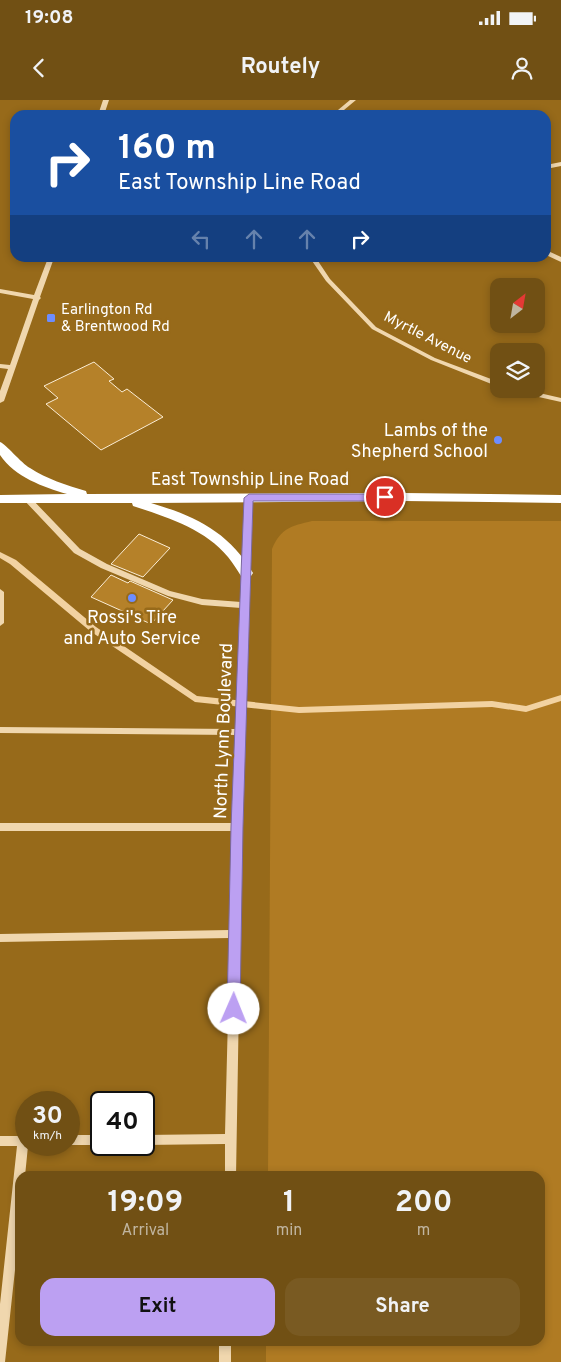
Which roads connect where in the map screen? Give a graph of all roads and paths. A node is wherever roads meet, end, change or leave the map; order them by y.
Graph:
1 (353, 100) edge
2 (341, 110) edge
3 (50, 262) edge
4 (316, 262) edge
5 (0, 291) edge
6 (38, 298) junction
7 (0, 366) edge
8 (12, 367) junction
9 (490, 381) edge
10 (545, 396) edge
11 (561, 400) edge
12 (0, 401) edge
13 (0, 446) edge
14 (125, 498) junction
15 (249, 498) junction
16 (0, 499) edge
17 (27, 499) junction
18 (97, 499) junction
19 (561, 499) edge
20 (246, 573) junction
21 (0, 592) edge
22 (245, 605) junction
23 (0, 623) edge
24 (0, 730) edge
25 (241, 732) junction
26 (0, 827) edge
27 (237, 827) junction
28 (235, 934) junction
29 (0, 938) edge
30 (231, 1139) junction
31 (155, 1140) edge
32 (0, 1141) edge
33 (15, 1141) edge
34 (22, 1156) edge
35 (20, 1171) edge
36 (230, 1171) edge
37 (15, 1211) edge
38 (2, 1313) edge
39 (225, 1346) edge
40 (0, 1360) edge
41 (225, 1362) edge

1 - 2 street
3 - 6 street
4 - 9 street, Myrtle Avenue
5 - 6 street
6 - 8 street
7 - 8 street
8 - 12 street
10 - 11 street
13 - 18 highway
14 - 15 highway, East Township Line Road
14 - 18 highway, East Township Line Road
14 - 20 highway
15 - 19 highway, East Township Line Road
15 - 20 street, North Lynn Boulevard
16 - 17 highway, East Township Line Road
17 - 18 highway, East Township Line Road
17 - 22 street
20 - 22 street, North Lynn Boulevard
21 - 23 street
22 - 25 street, North Lynn Boulevard
24 - 25 street
25 - 27 street, North Lynn Boulevard
26 - 27 street
27 - 28 street, North Lynn Boulevard
28 - 29 street
28 - 30 street, North Lynn Boulevard
30 - 31 street
30 - 36 street, North Lynn Boulevard
32 - 33 street
34 - 35 street
37 - 38 street
38 - 40 street
39 - 41 street

